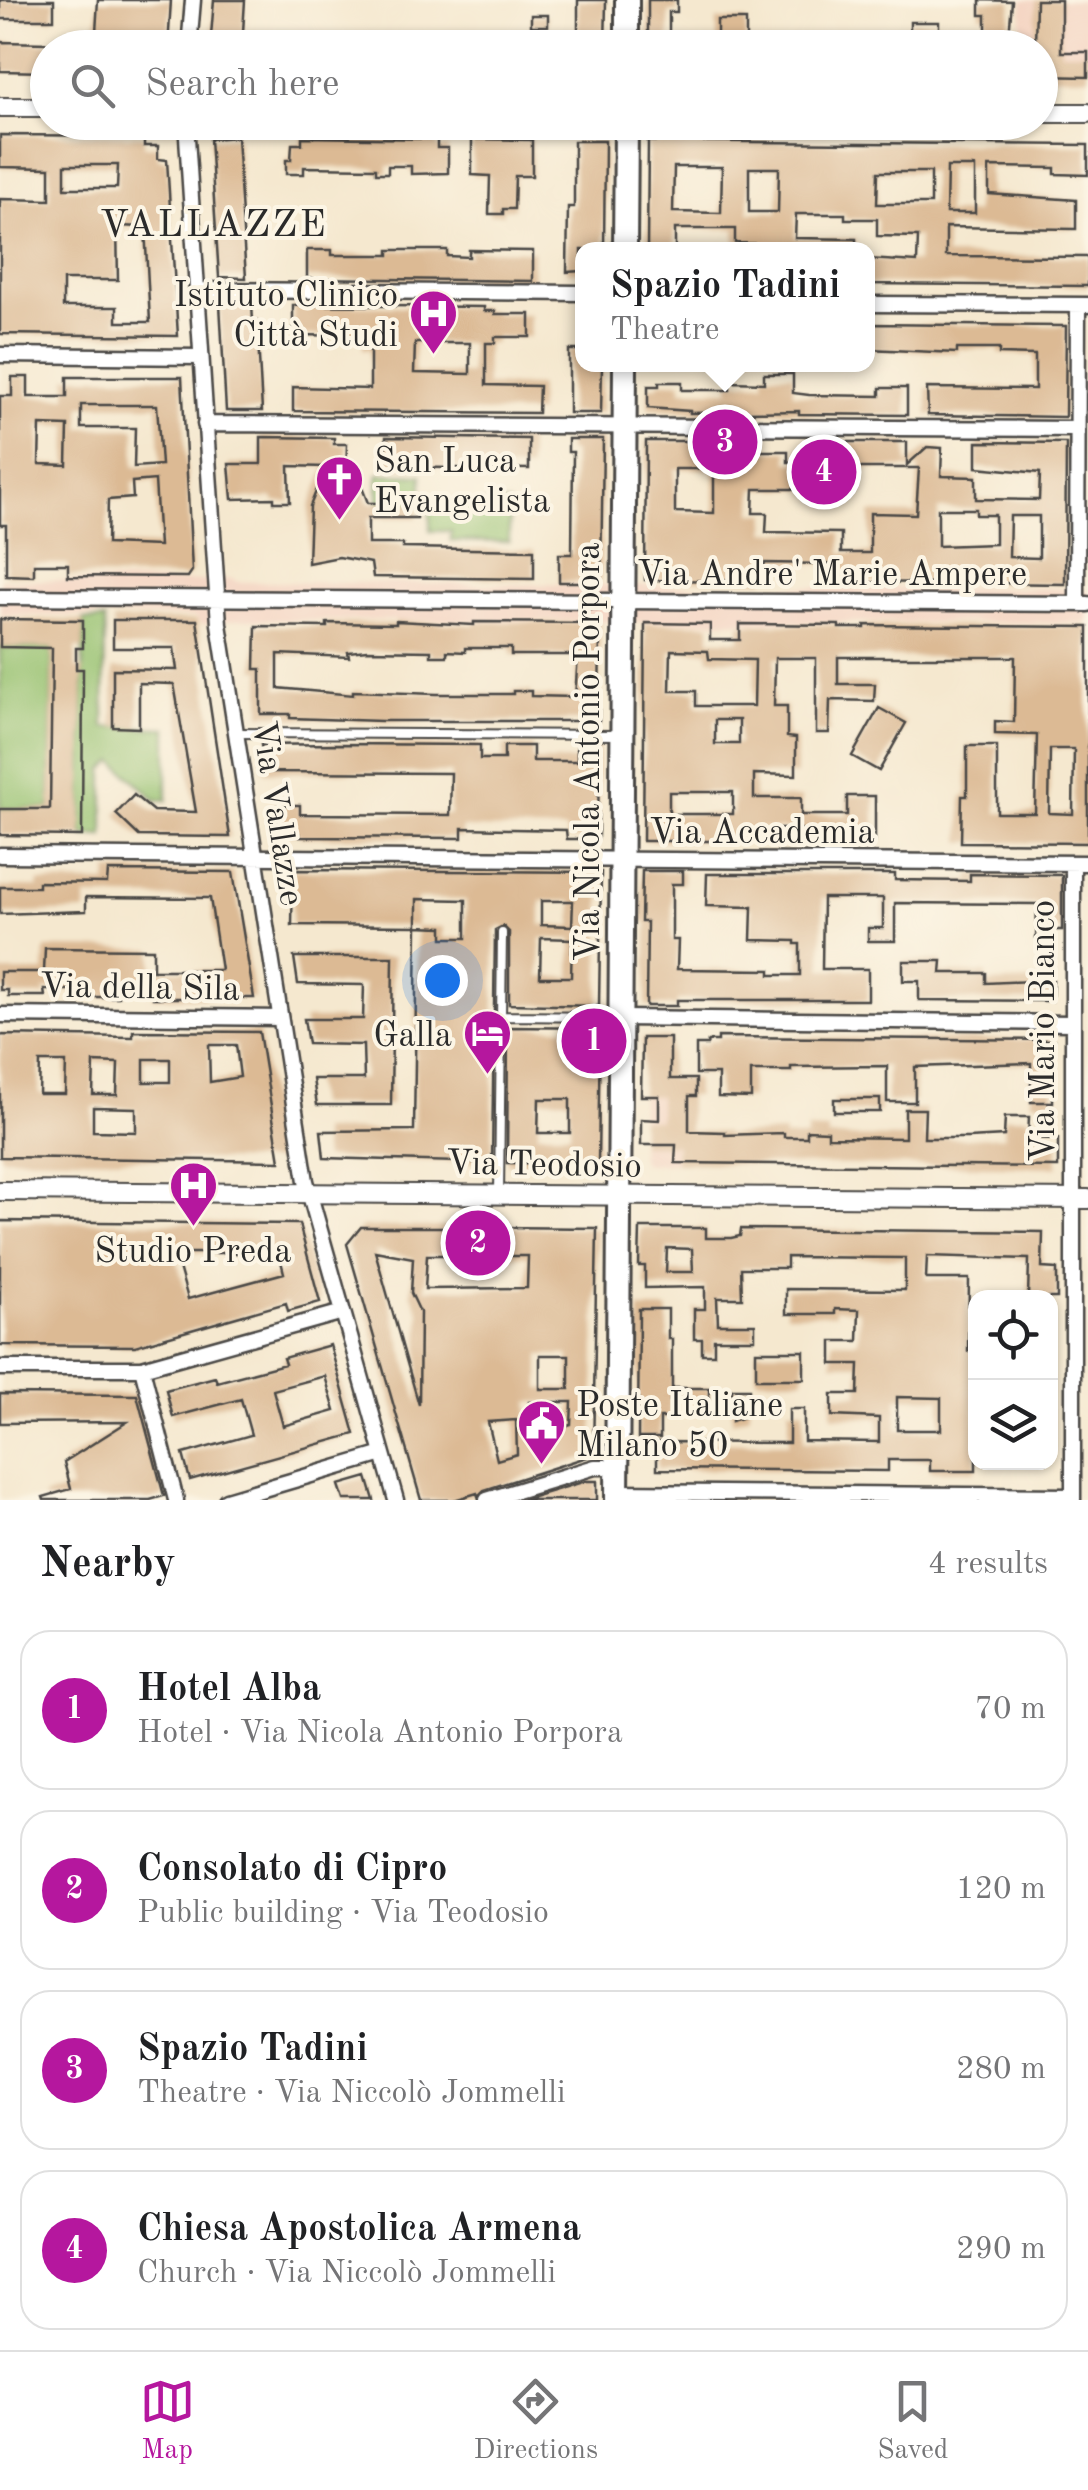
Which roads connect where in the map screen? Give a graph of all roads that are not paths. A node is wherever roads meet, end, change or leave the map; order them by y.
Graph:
1 (193, 0) edge
2 (627, 0) edge
3 (190, 30) edge
4 (627, 30) edge
5 (0, 107) edge
6 (30, 107) edge
7 (1058, 113) edge
8 (1088, 113) edge
9 (187, 140) edge
10 (626, 140) edge
11 (626, 242) edge
12 (197, 290) junction
13 (575, 293) edge
14 (875, 304) edge
15 (1083, 305) edge
16 (0, 355) edge
17 (201, 357) junction
18 (624, 372) edge
19 (205, 424) junction
20 (624, 425) junction
21 (1077, 430) junction
22 (0, 597) edge
23 (216, 598) junction
24 (623, 602) junction
25 (1082, 604) edge
26 (236, 733) junction
27 (622, 735) junction
28 (0, 855) edge
29 (255, 858) junction
30 (621, 860) junction
31 (1080, 863) edge
32 (502, 933) dead end
33 (0, 1014) edge
34 (501, 1016) junction
35 (280, 1018) junction
36 (620, 1018) junction
37 (1072, 1023) junction
38 (0, 1191) edge
39 (309, 1194) junction
40 (498, 1195) junction
41 (619, 1196) junction
42 (1081, 1199) edge
43 (343, 1312) junction
44 (0, 1368) edge
45 (142, 1368) junction
46 (384, 1454) junction
47 (617, 1467) junction
48 (617, 1496) edge
49 (863, 1497) edge
50 (1078, 1498) edge
51 (176, 1500) edge
52 (226, 1500) edge
53 (396, 1500) edge
54 (486, 1500) edge

1 - 3 street
2 - 4 main road
5 - 6 street
7 - 8 street
9 - 12 street, Via Vallazze
10 - 11 main road
12 - 13 street
12 - 17 street, Via Vallazze
14 - 15 street
15 - 21 street
16 - 17 street
17 - 19 street, Via Vallazze
18 - 20 main road, Via Nicola Antonio Porpora
19 - 20 street
19 - 23 street, Via Vallazze
20 - 21 street
20 - 24 main road, Via Nicola Antonio Porpora
21 - 25 street
22 - 23 street, Via Andre' Marie Ampere
23 - 24 street, Via Andre' Marie Ampere
23 - 26 street, Via Vallazze
24 - 25 street, Via Andre' Marie Ampere
24 - 27 main road, Via Nicola Antonio Porpora
26 - 27 lane
26 - 29 street, Via Vallazze
27 - 30 main road, Via Nicola Antonio Porpora
28 - 29 street, Via Accademia
29 - 30 street, Via Accademia
29 - 35 street, Via Vallazze
30 - 31 street, Via Accademia
30 - 36 main road, Via Nicola Antonio Porpora
31 - 37 street, Via Mario Bianco
32 - 34 lane
33 - 35 street, Via della Sila
34 - 36 lane
34 - 40 lane
35 - 39 street, Via Vallazze
36 - 37 street
36 - 41 main road, Via Nicola Antonio Porpora
37 - 42 street, Via Mario Bianco
38 - 39 street, Via Teodosio
39 - 40 street, Via Teodosio
39 - 43 street, Via Vallazze
40 - 41 street, Via Teodosio
41 - 42 street, Via Teodosio
41 - 47 main road, Via Nicola Antonio Porpora
42 - 50 street, Via Mario Bianco
43 - 45 street
43 - 46 street, Via Vallazze
44 - 45 street
45 - 51 street
46 - 52 street
46 - 53 street, Via Vallazze
47 - 48 main road, Via Nicola Antonio Porpora
47 - 54 street
48 - 49 street
49 - 50 street

